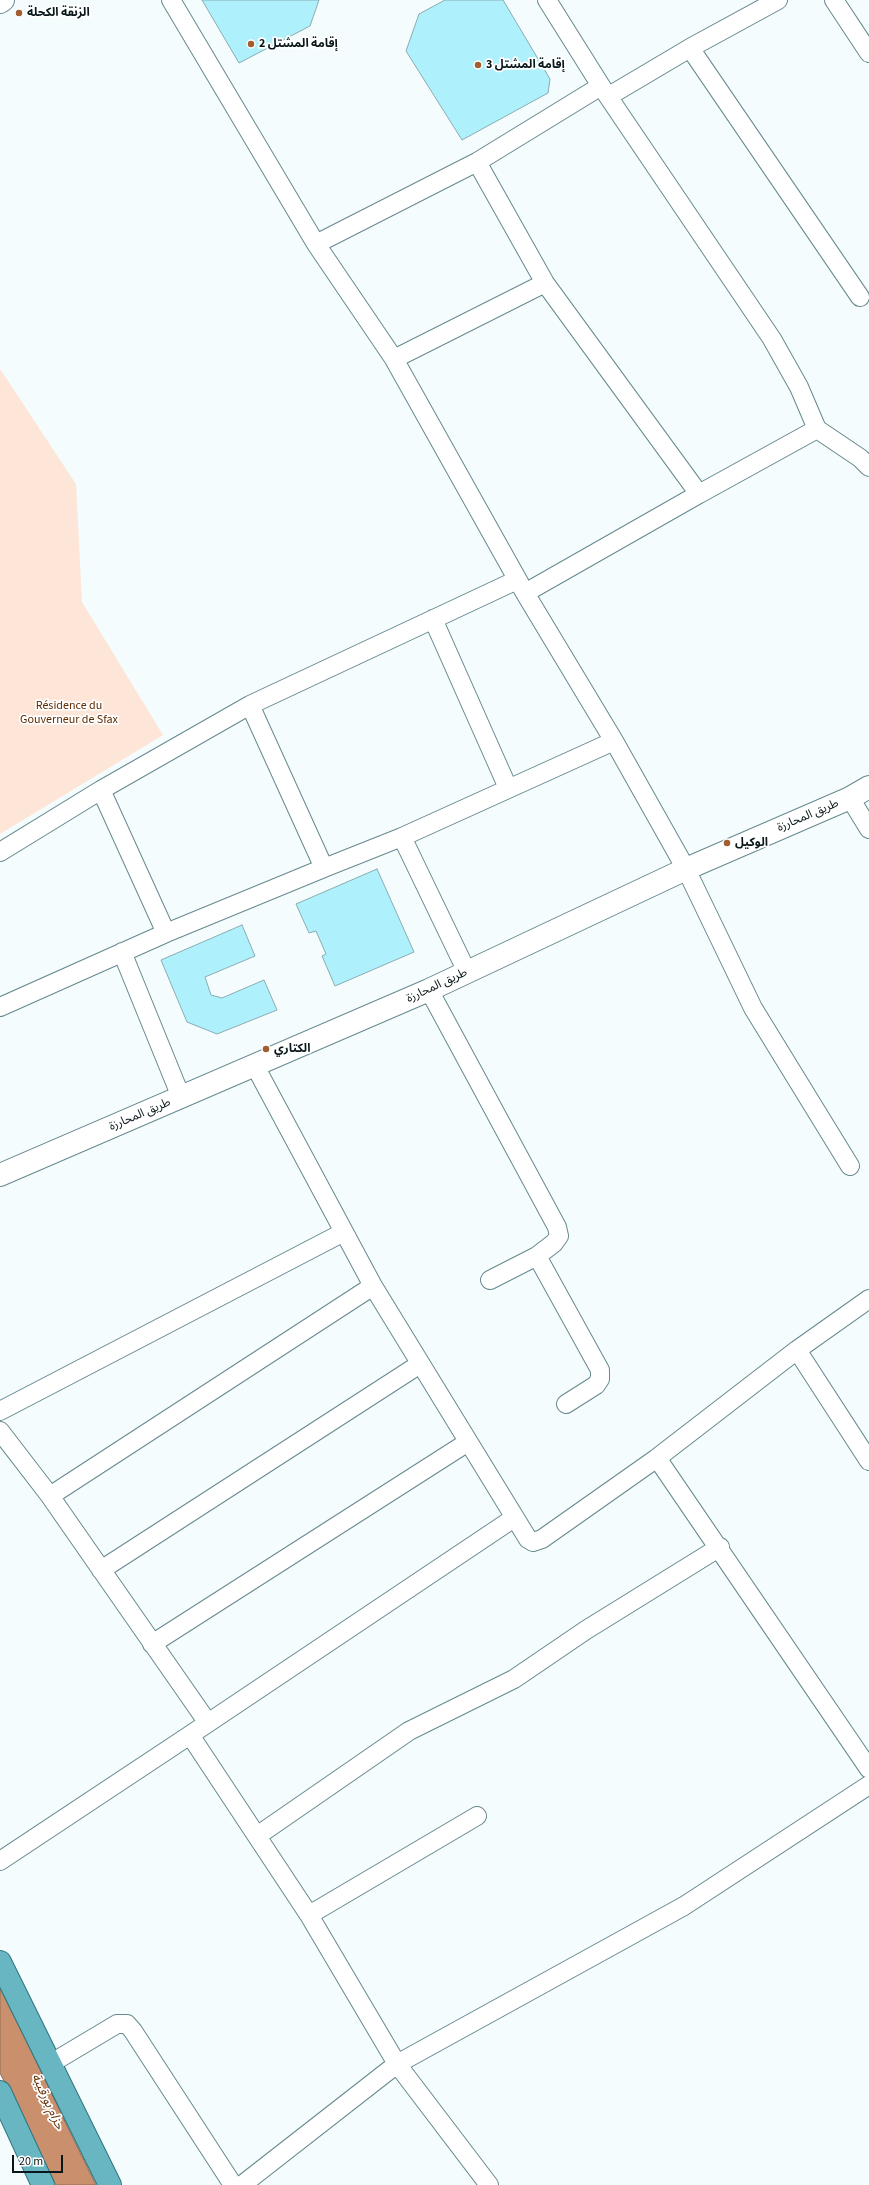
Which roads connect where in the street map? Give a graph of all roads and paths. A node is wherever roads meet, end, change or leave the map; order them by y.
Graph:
1 (3, 0) edge
2 (171, 0) edge
3 (547, 0) edge
4 (778, 0) edge
5 (834, 0) edge
6 (0, 2) edge
7 (690, 48) junction
8 (869, 53) edge
9 (605, 91) junction
10 (477, 162) junction
11 (316, 244) junction
12 (545, 283) junction
13 (860, 297) dead end
14 (394, 359) junction
15 (817, 429) junction
16 (866, 459) edge
17 (699, 494) junction
18 (521, 586) junction
19 (433, 619) junction
20 (250, 705) junction
21 (614, 742) junction
22 (869, 787) edge
23 (508, 788) junction
24 (101, 790) junction
25 (850, 798) junction
26 (869, 829) edge
27 (402, 837) junction
28 (0, 852) edge
29 (324, 868) junction
30 (686, 869) junction
31 (166, 933) junction
32 (122, 952) junction
33 (467, 972) junction
34 (429, 990) junction
35 (0, 1007) edge
36 (255, 1066) junction
37 (181, 1097) junction
38 (850, 1166) dead end
39 (0, 1175) edge
40 (344, 1232) junction
41 (537, 1256) junction
42 (490, 1280) dead end
43 (373, 1286) junction
44 (869, 1299) edge
45 (797, 1350) junction
46 (420, 1364) junction
47 (566, 1404) dead end
48 (0, 1411) edge
49 (0, 1431) edge
50 (468, 1442) junction
51 (658, 1458) junction
52 (869, 1461) edge
53 (50, 1496) junction
54 (514, 1518) junction
55 (720, 1547) junction
56 (101, 1570) junction
57 (152, 1644) junction
58 (208, 1723) junction
59 (190, 1735) junction
60 (869, 1769) edge
61 (869, 1785) edge
62 (477, 1816) dead end
63 (257, 1836) junction
64 (0, 1861) edge
65 (309, 1915) junction
66 (0, 1962) edge
67 (50, 2064) junction
68 (397, 2064) junction
69 (0, 2092) edge
70 (37, 2183) edge
71 (110, 2185) edge
72 (232, 2185) edge
73 (242, 2185) edge
74 (489, 2185) edge

1 - 6 main road
2 - 11 street
3 - 9 street
4 - 7 street
5 - 8 street
7 - 9 street
7 - 13 street
9 - 10 street
9 - 15 street
10 - 11 street
10 - 12 street
11 - 14 street
12 - 14 street
12 - 17 street
14 - 18 street
15 - 16 street
15 - 17 street
17 - 18 street
18 - 19 street
18 - 21 street
19 - 20 street
19 - 23 street
20 - 24 street
20 - 29 street
21 - 23 street
21 - 30 street
22 - 25 main road, طريق المحارزة
23 - 27 street
24 - 28 street
24 - 31 street
25 - 26 street
25 - 30 main road, طريق المحارزة
27 - 29 street
27 - 33 street
29 - 31 street
30 - 33 main road, طريق المحارزة
30 - 38 street
31 - 32 street
32 - 35 street
32 - 37 street
33 - 34 main road, طريق المحارزة
34 - 36 main road, طريق المحارزة
34 - 41 street
36 - 37 main road, طريق المحارزة
36 - 40 street
37 - 39 main road, طريق المحارزة
40 - 43 street
40 - 48 street
41 - 42 street
41 - 47 street
43 - 46 street
43 - 53 street
44 - 45 street
45 - 51 street
45 - 52 street
46 - 50 street
46 - 56 street
49 - 53 street
50 - 54 street
50 - 57 street
51 - 54 street
51 - 55 street
53 - 56 street
54 - 58 street
55 - 60 street
55 - 63 street
56 - 57 street
57 - 58 street
58 - 59 street
59 - 63 street
59 - 64 street
61 - 68 street
62 - 65 street
63 - 65 street
65 - 68 street
66 - 67 highway
67 - 71 highway
67 - 72 street
68 - 73 street
68 - 74 street
69 - 70 highway

